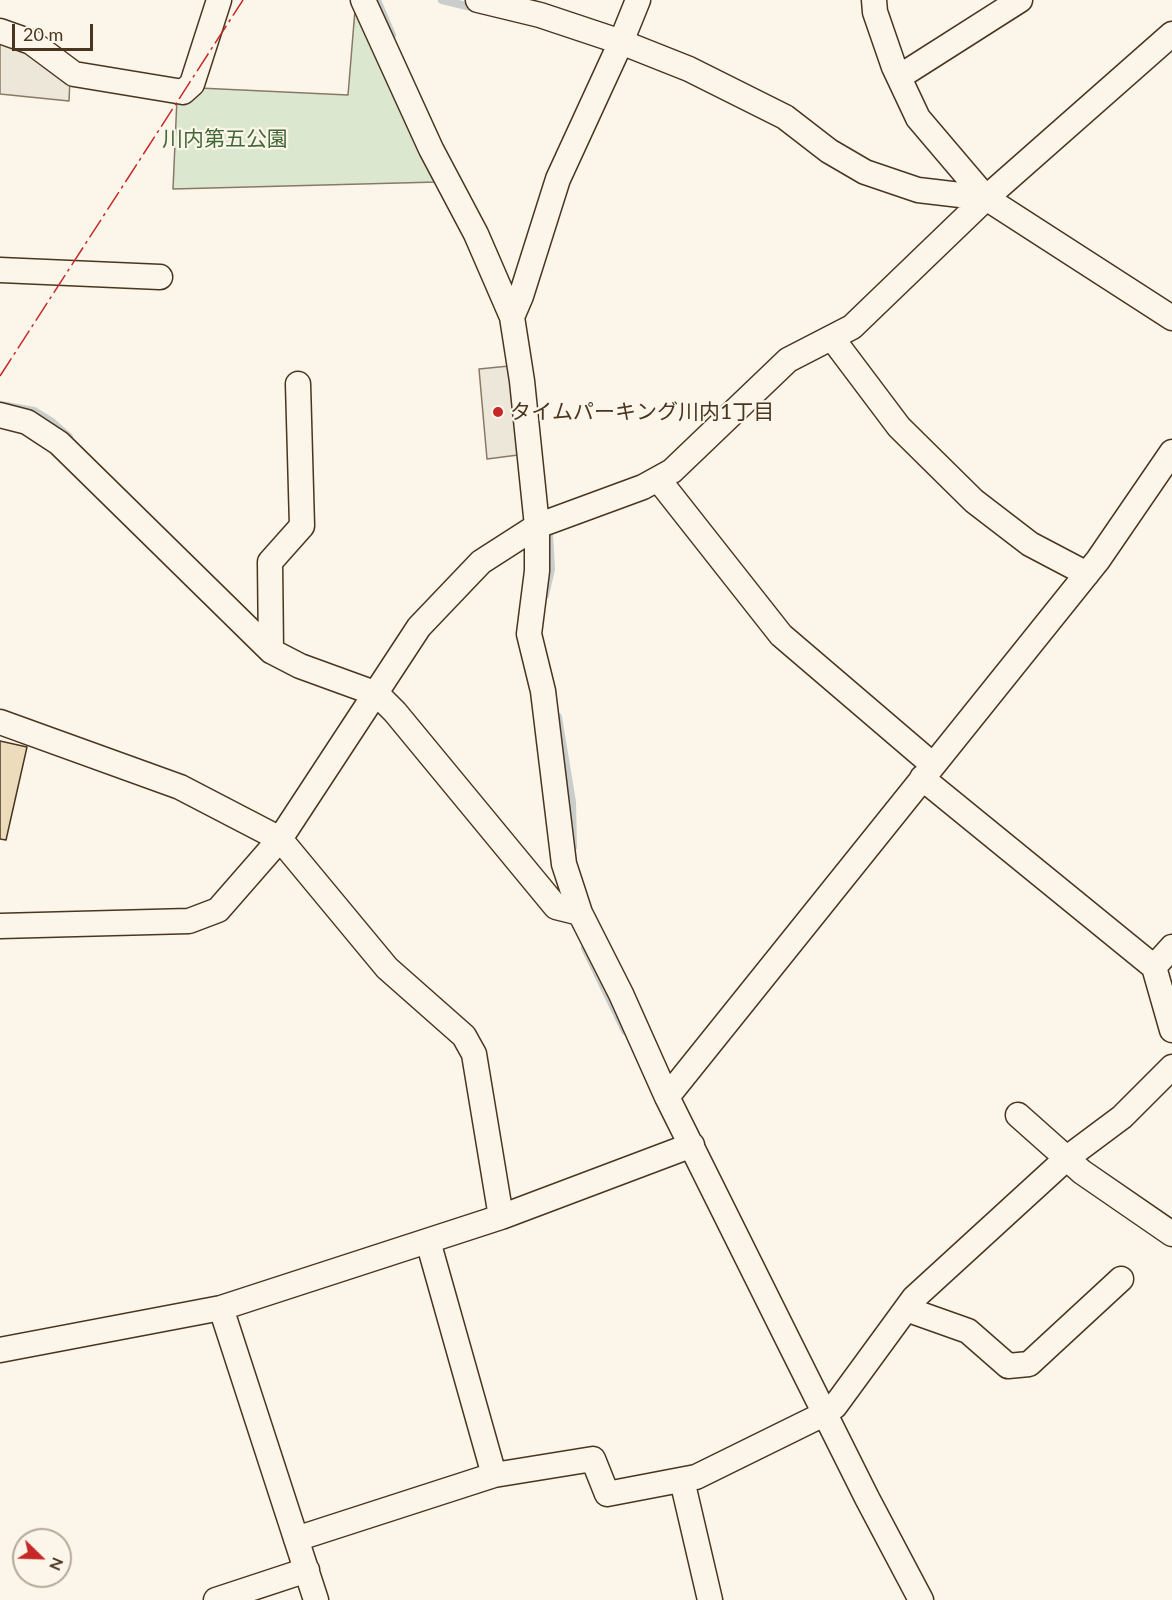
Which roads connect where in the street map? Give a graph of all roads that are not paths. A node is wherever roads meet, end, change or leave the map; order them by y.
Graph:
1 (219, 0) edge
2 (363, 0) edge
3 (477, 0) edge
4 (638, 0) edge
5 (874, 0) edge
6 (1020, 0) edge
7 (0, 31) edge
8 (1172, 34) edge
9 (621, 42) junction
10 (899, 77) junction
11 (986, 198) junction
12 (0, 270) edge
13 (160, 277) dead end
14 (512, 316) junction
15 (1172, 318) edge
16 (832, 338) junction
17 (298, 384) dead end
18 (0, 415) edge
19 (1172, 452) edge
20 (658, 479) junction
21 (537, 526) junction
22 (1087, 574) junction
23 (271, 651) junction
24 (377, 694) junction
25 (0, 722) edge
26 (927, 771) junction
27 (280, 839) junction
28 (580, 914) junction
29 (0, 926) edge
30 (1172, 948) edge
31 (1154, 967) junction
32 (1172, 1030) edge
33 (1172, 1067) edge
34 (667, 1097) junction
35 (1017, 1115) dead end
36 (692, 1145) junction
37 (1067, 1158) junction
38 (501, 1217) junction
39 (1172, 1234) edge
40 (428, 1241) junction
41 (1121, 1279) dead end
42 (221, 1308) junction
43 (906, 1309) junction
44 (0, 1350) edge
45 (826, 1413) junction
46 (494, 1475) junction
47 (682, 1480) junction
48 (296, 1539) junction
49 (307, 1570) junction
50 (216, 1600) edge
51 (316, 1600) edge
52 (711, 1600) edge
53 (921, 1600) edge

1 - 7 street
2 - 14 street
3 - 9 street
4 - 9 street
5 - 10 street
6 - 10 street
8 - 11 street
9 - 11 street
9 - 14 street
10 - 11 street
11 - 15 street
11 - 16 street
12 - 13 street
14 - 21 street
16 - 20 street
16 - 22 street
17 - 23 street
18 - 23 street
19 - 22 street
20 - 21 street
20 - 26 street
21 - 24 street
21 - 28 street
22 - 26 street
23 - 24 street
24 - 27 street
24 - 28 street
25 - 27 street
26 - 31 street
26 - 34 street
27 - 29 street
27 - 38 street
28 - 34 street
30 - 31 street
31 - 32 street
33 - 37 street
34 - 36 street
35 - 37 street
36 - 38 street
36 - 45 street
37 - 39 street
37 - 43 street
38 - 40 street
40 - 42 street
40 - 46 street
41 - 43 street
42 - 44 street
42 - 48 street
43 - 45 street
45 - 47 street
45 - 53 street
46 - 47 street
46 - 48 street
47 - 52 street
48 - 49 street
49 - 50 street
49 - 51 street

